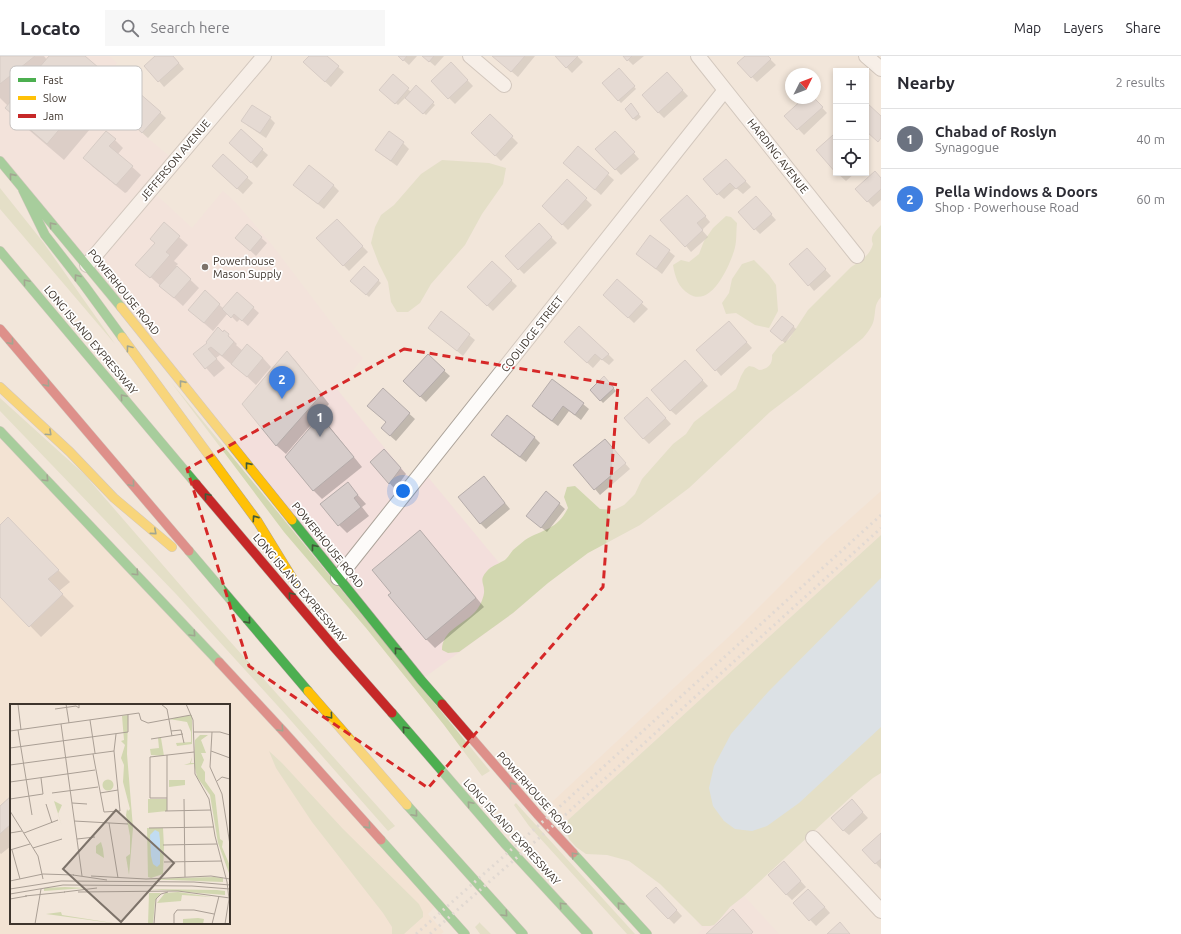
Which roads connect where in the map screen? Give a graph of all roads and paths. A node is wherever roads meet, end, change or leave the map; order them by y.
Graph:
1 (264, 56) edge
2 (470, 56) edge
3 (698, 56) edge
4 (866, 56) edge
5 (881, 69) edge
6 (504, 85) dead end
7 (725, 90) junction
8 (0, 162) edge
9 (23, 190) junction
10 (0, 251) edge
11 (857, 256) dead end
12 (87, 265) junction
13 (0, 329) edge
14 (0, 387) edge
15 (0, 431) edge
16 (338, 578) junction
17 (223, 591) junction
18 (334, 647) junction
19 (813, 838) dead end
20 (881, 911) edge
21 (465, 934) edge
22 (523, 934) edge
23 (588, 934) edge
24 (646, 934) edge

1 - 12 street, JEFFERSON AVENUE
2 - 6 street
3 - 7 street, HARDING AVENUE
4 - 5 street
7 - 11 street, HARDING AVENUE
7 - 16 street, COOLIDGE STREET
9 -> 8 main road, POWERHOUSE ROAD
12 -> 9 main road, POWERHOUSE ROAD
18 -> 9 main road
18 -> 10 main road, LONG ISLAND EXPRESSWAY
16 -> 12 main road, POWERHOUSE ROAD
13 -> 17 main road
14 -> 17 main road
15 -> 21 main road
24 -> 16 main road, POWERHOUSE ROAD
17 -> 22 main road
23 -> 18 main road, LONG ISLAND EXPRESSWAY
19 - 20 street

